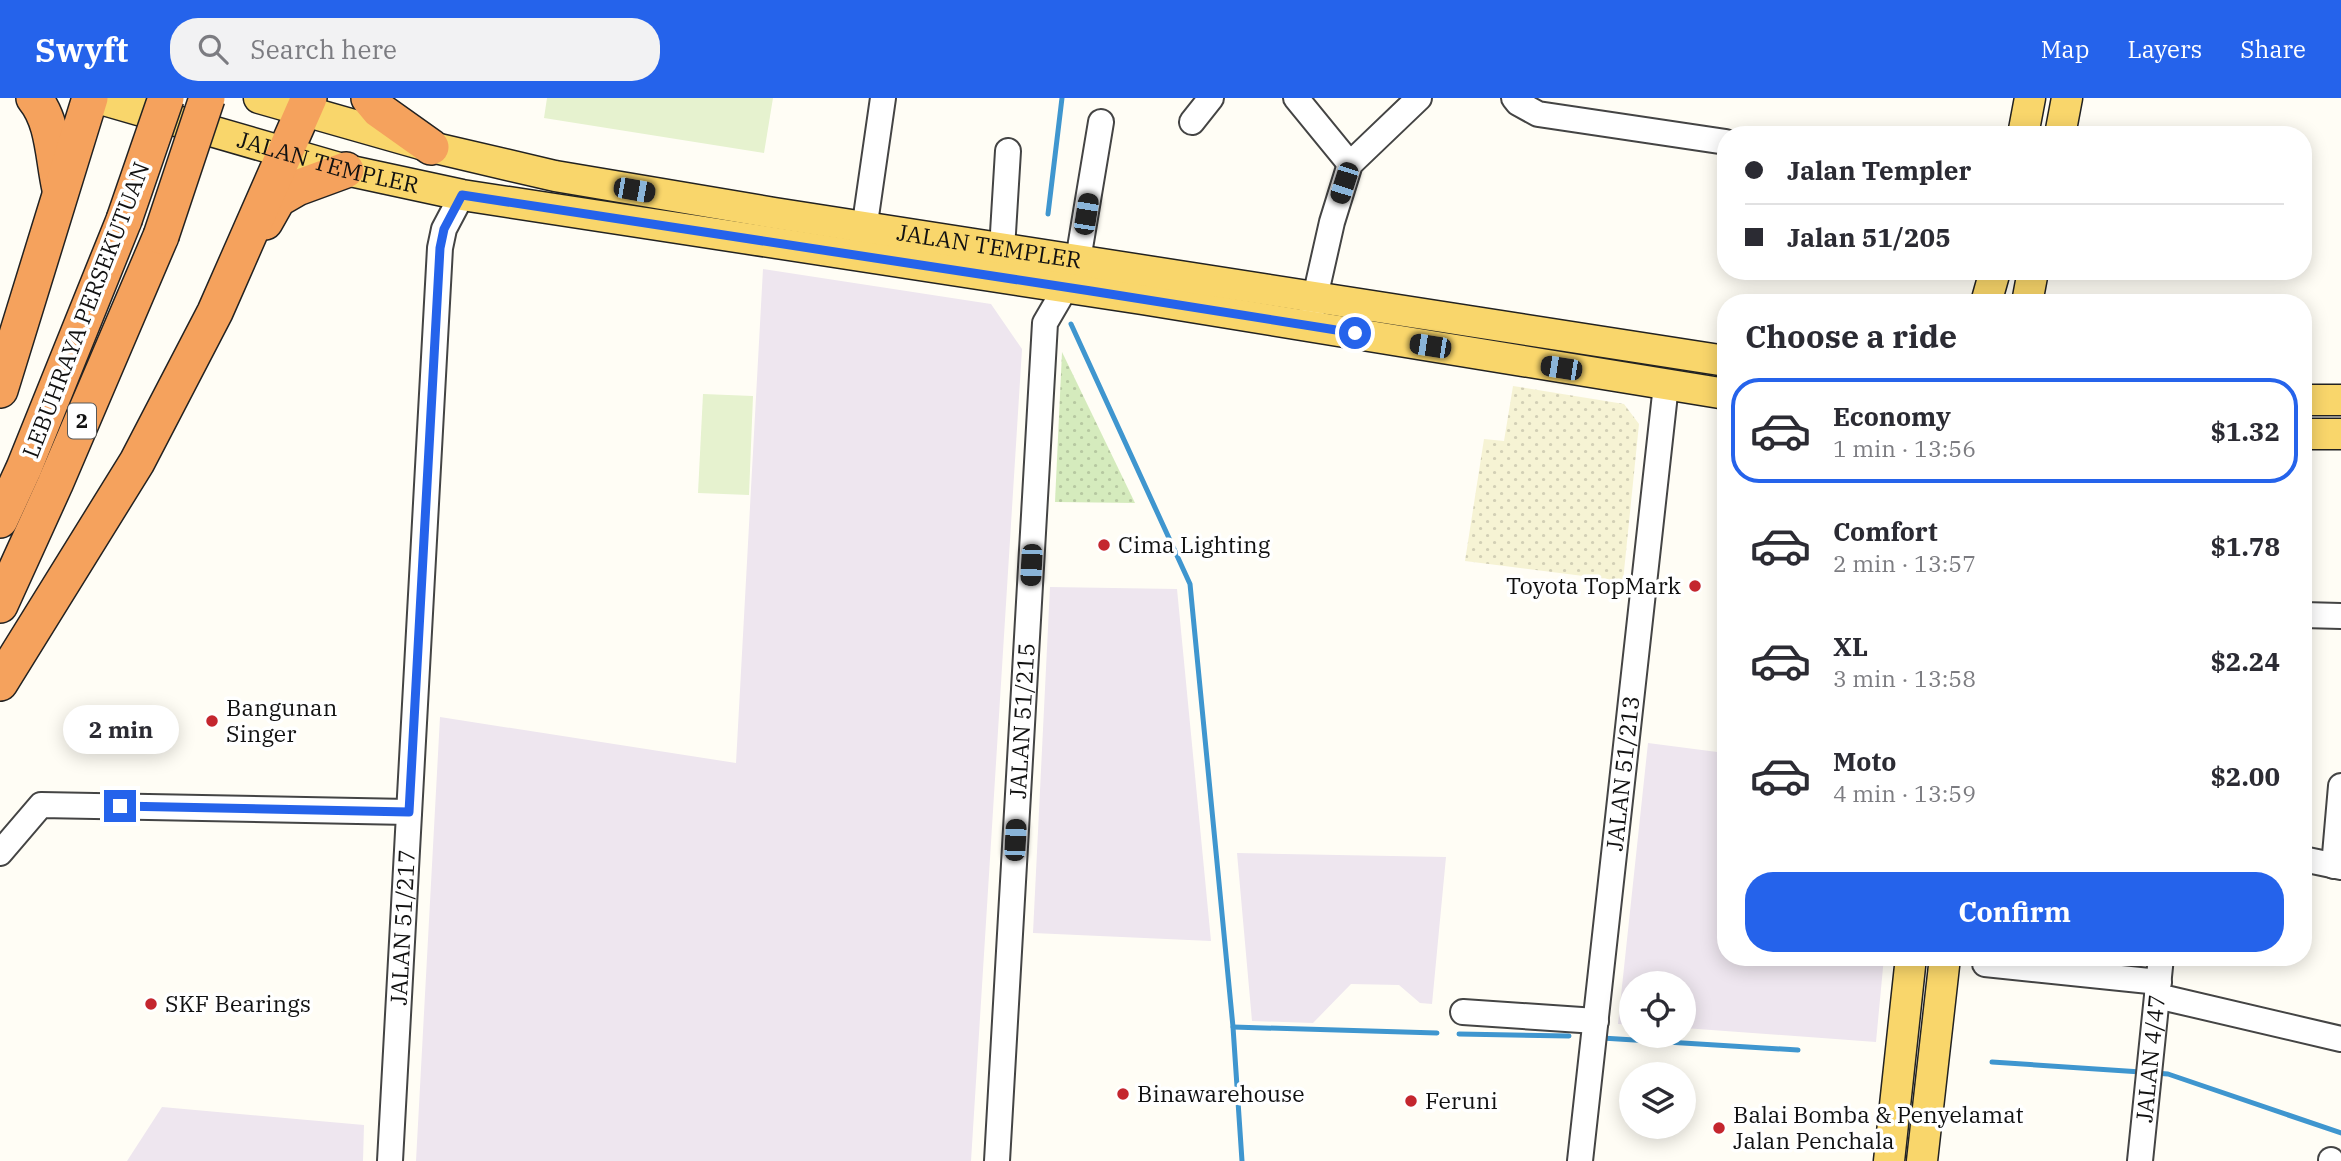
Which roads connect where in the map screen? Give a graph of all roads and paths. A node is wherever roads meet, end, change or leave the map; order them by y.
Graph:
1 (34, 98) edge
2 (90, 98) edge
3 (97, 98) edge
4 (166, 98) edge
5 (206, 98) edge
6 (259, 98) edge
7 (369, 98) edge
8 (883, 98) edge
9 (1211, 98) edge
10 (1296, 98) edge
11 (1419, 98) edge
12 (1514, 98) edge
13 (2030, 98) edge
14 (2067, 98) edge
15 (306, 104) edge
16 (1101, 122) dead end
17 (1192, 122) dead end
18 (2025, 126) edge
19 (2062, 126) edge
20 (1717, 141) edge
21 (431, 147) junction
22 (1008, 151) dead end
23 (286, 152) junction
24 (1350, 164) junction
25 (346, 170) junction
26 (61, 192) junction
27 (462, 195) junction
28 (863, 241) junction
29 (1002, 249) junction
30 (1072, 274) junction
31 (1315, 297) junction
32 (215, 312) junction
33 (1309, 326) junction
34 (1717, 360) edge
35 (1666, 385) junction
36 (0, 390) edge
37 (1717, 393) edge
38 (2312, 400) edge
39 (2341, 400) edge
40 (2312, 434) edge
41 (2341, 434) edge
42 (0, 520) edge
43 (0, 605) edge
44 (2312, 615) edge
45 (2341, 617) edge
46 (0, 683) edge
47 (2341, 786) edge
48 (409, 812) junction
49 (0, 853) edge
50 (2312, 861) edge
51 (2337, 866) edge
52 (1910, 966) edge
53 (1944, 966) edge
54 (1999, 966) edge
55 (2160, 966) edge
56 (2158, 989) junction
57 (1463, 1012) dead end
58 (1596, 1021) junction
59 (2341, 1039) edge
60 (1890, 1152) edge
61 (1922, 1154) edge
62 (390, 1161) edge
63 (997, 1161) edge
64 (1580, 1161) edge
65 (2140, 1161) edge

1 - 26 highway
2 - 26 highway
3 - 23 main road, JALAN TEMPLER
4 - 42 highway, LEBUHRAYA PERSEKUTUAN / 2, bridge
5 - 43 highway, LEBUHRAYA PERSEKUTUAN / 2, bridge
6 - 15 main road, JALAN TEMPLER
7 - 21 highway
8 - 28 street
9 - 17 street
10 - 24 street
11 - 24 street
12 - 20 street
13 - 18 main road
14 - 19 main road
15 - 21 main road, JALAN TEMPLER
15 - 23 highway
16 - 30 street
21 - 28 main road, JALAN TEMPLER
22 - 29 street
23 - 25 main road, JALAN TEMPLER
23 - 32 highway
24 - 31 street
25 - 27 main road, JALAN TEMPLER
25 - 32 highway
26 - 36 highway
27 - 28 main road, JALAN TEMPLER
27 - 48 street, JALAN 51/217
28 - 29 main road, JALAN TEMPLER
28 - 30 main road, JALAN TEMPLER
29 - 30 main road, JALAN TEMPLER
30 - 31 main road, JALAN TEMPLER
30 - 33 main road, JALAN TEMPLER
30 - 63 street, JALAN 51/215
31 - 33 street
31 - 34 main road, JALAN TEMPLER
32 - 46 highway
33 - 35 main road, JALAN TEMPLER
35 - 37 main road, JALAN TEMPLER
35 - 58 street, JALAN 51/213
38 - 39 main road
40 - 41 main road
44 - 45 street
47 - 51 street
48 - 49 street
48 - 62 street, JALAN 51/217
50 - 51 street
52 - 60 main road
53 - 61 main road
54 - 56 street
55 - 56 street, JALAN 4/47
56 - 59 street
56 - 65 street, JALAN 4/47
57 - 58 street
58 - 64 street, JALAN 51/213
60 - 61 main road

